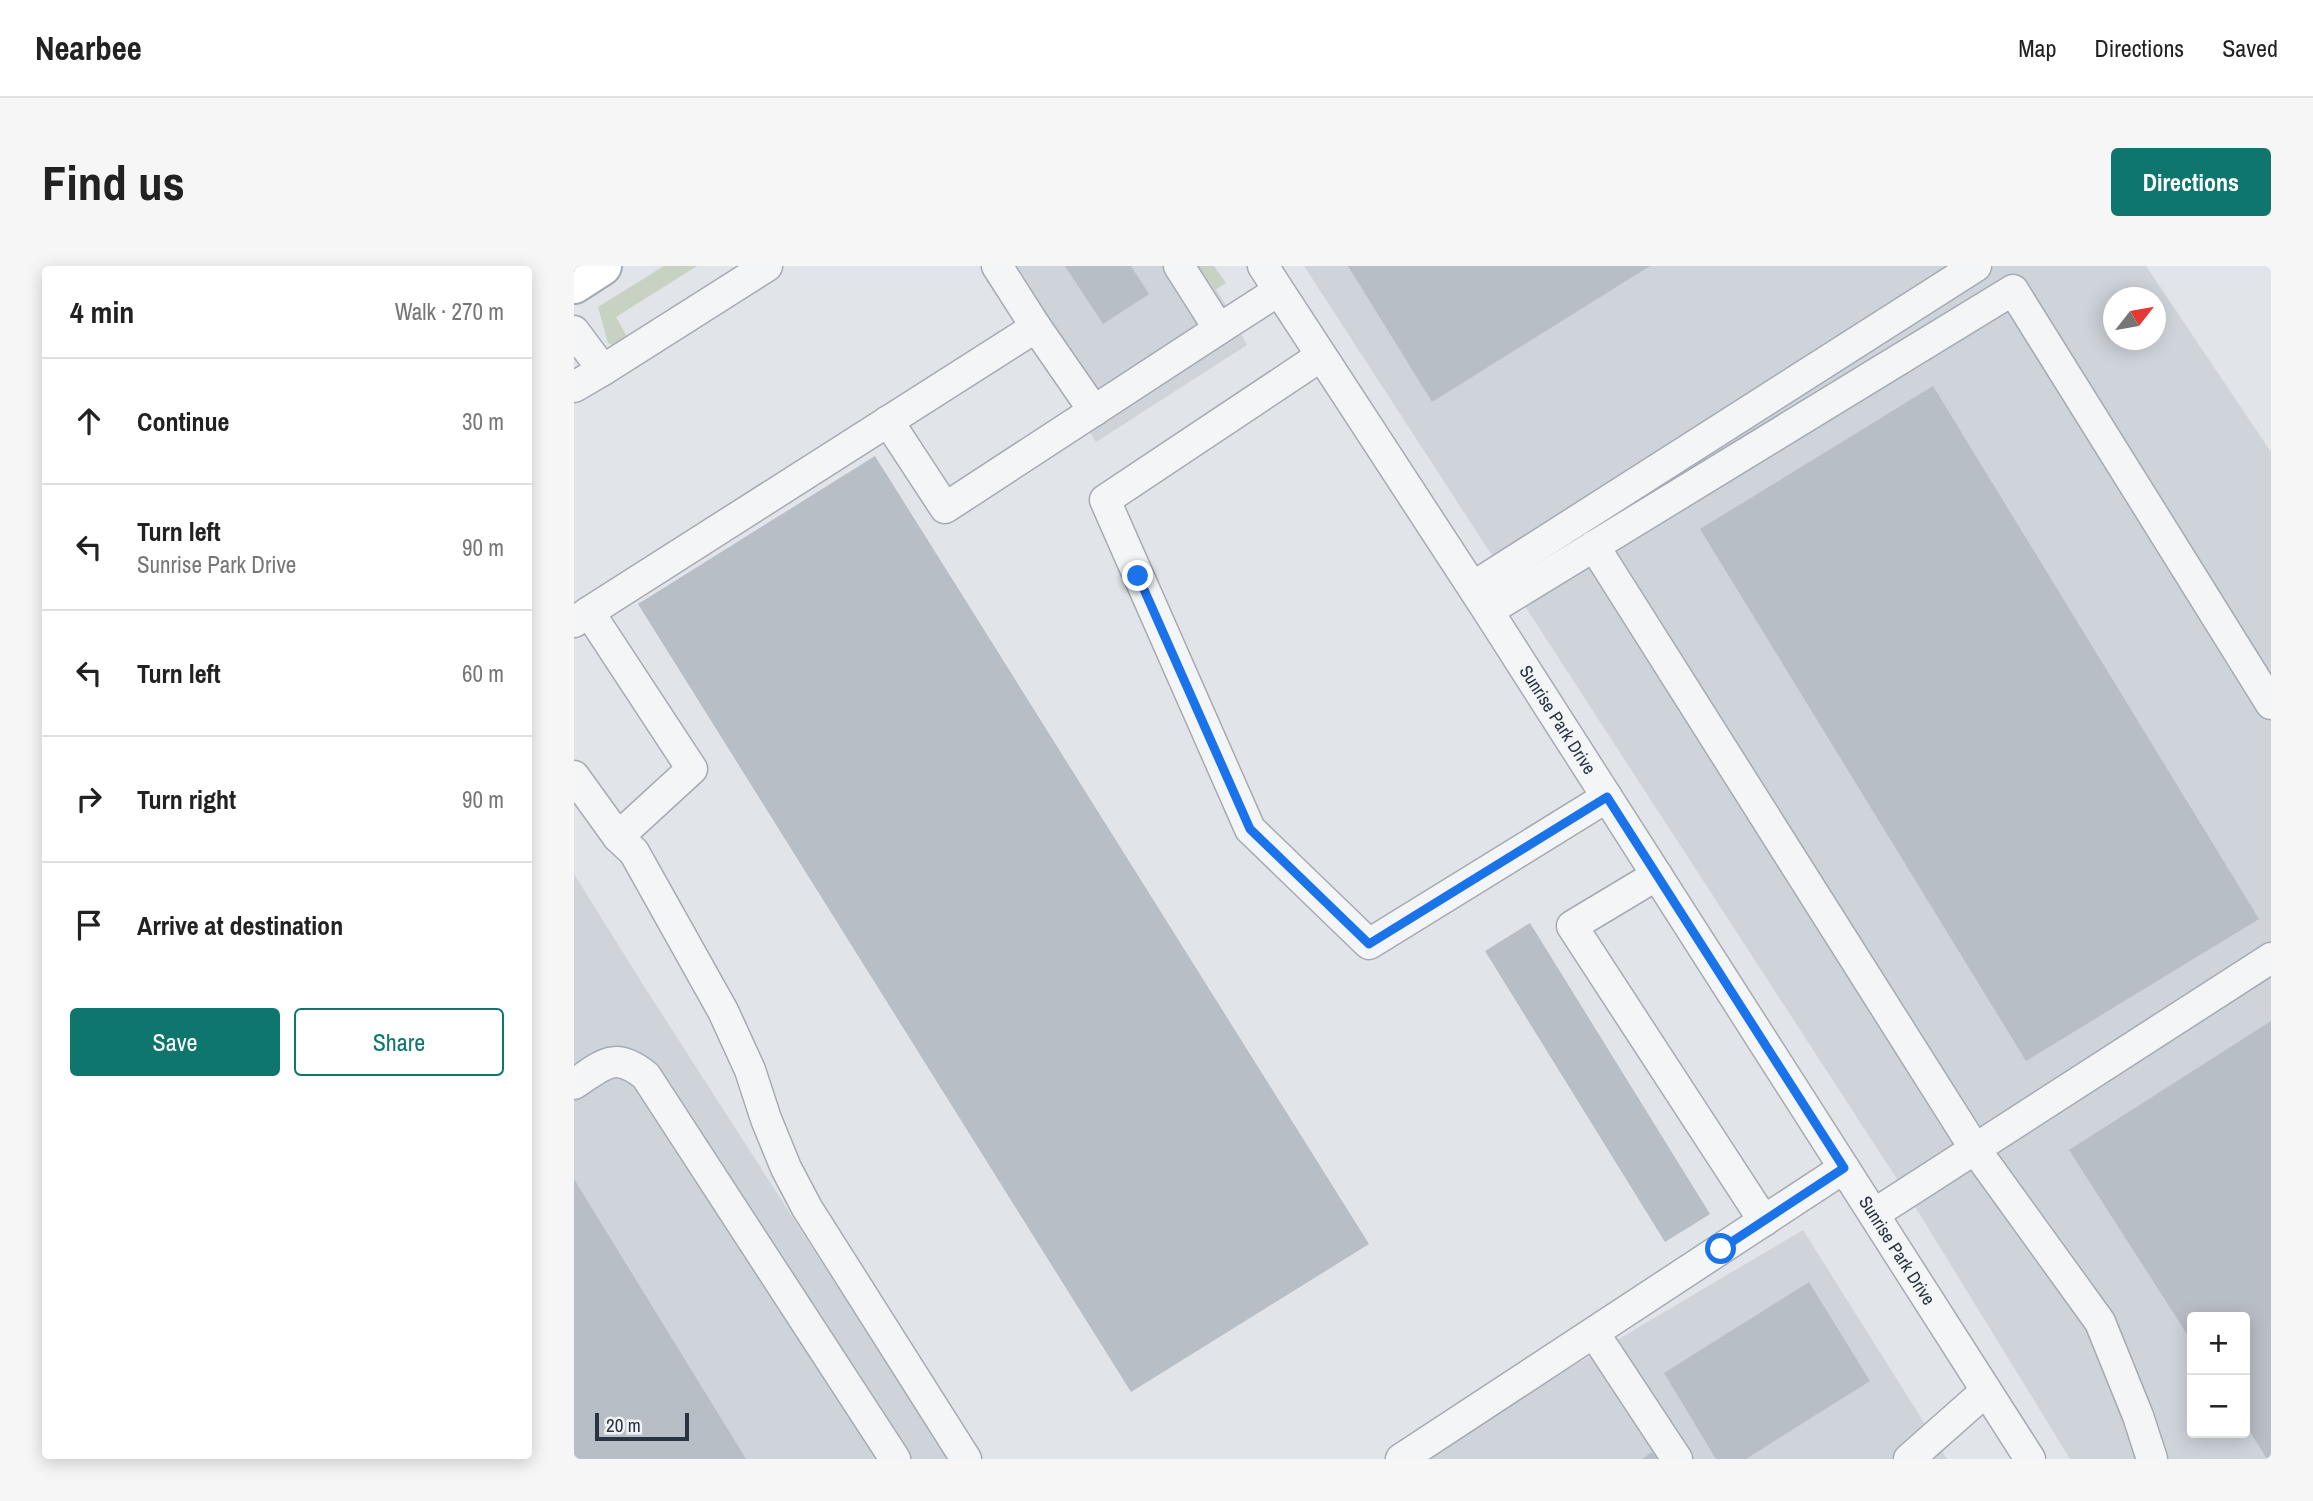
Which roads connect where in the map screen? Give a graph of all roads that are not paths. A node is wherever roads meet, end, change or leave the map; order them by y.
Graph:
1 (602, 266) edge
2 (767, 266) edge
3 (997, 266) edge
4 (1179, 266) edge
5 (1263, 266) edge
6 (1976, 266) edge
7 (574, 284) edge
8 (1278, 291) junction
9 (1036, 327) junction
10 (1219, 329) junction
11 (574, 331) edge
12 (1321, 356) junction
13 (603, 370) junction
14 (574, 387) edge
15 (1094, 411) junction
16 (888, 421) junction
17 (1594, 546) junction
18 (1481, 599) junction
19 (582, 617) edge
20 (2271, 704) edge
21 (574, 776) edge
22 (1607, 797) junction
23 (618, 837) junction
24 (1657, 875) junction
25 (2271, 958) edge
26 (574, 1084) edge
27 (1975, 1149) junction
28 (1844, 1168) junction
29 (1874, 1214) junction
30 (1764, 1221) junction
31 (1594, 1333) junction
32 (1986, 1391) junction
33 (895, 1459) edge
34 (966, 1459) edge
35 (1401, 1459) edge
36 (1677, 1459) edge
37 (1909, 1459) edge
38 (2030, 1459) edge
39 (2152, 1459) edge

1 - 7 main road
2 - 13 street
3 - 9 street
4 - 10 street
5 - 8 street, Sunrise Park Drive
6 - 18 street
8 - 10 street
8 - 12 street, Sunrise Park Drive
9 - 15 street
9 - 16 street
10 - 15 street
11 - 13 street
12 - 18 street, Sunrise Park Drive
12 - 22 street
13 - 14 street
15 - 16 street
16 - 19 street
17 - 18 street
17 - 20 street
17 - 27 street
18 - 22 street, Sunrise Park Drive
19 - 23 street
21 - 23 street
22 - 24 street, Sunrise Park Drive
23 - 34 street
24 - 28 street, Sunrise Park Drive
24 - 30 street
25 - 27 street
26 - 33 street
27 - 29 street
27 - 39 street
28 - 29 street, Sunrise Park Drive
28 - 30 street
29 - 32 street, Sunrise Park Drive
30 - 31 street
31 - 35 street
31 - 36 street
32 - 37 street
32 - 38 street, Sunrise Park Drive

